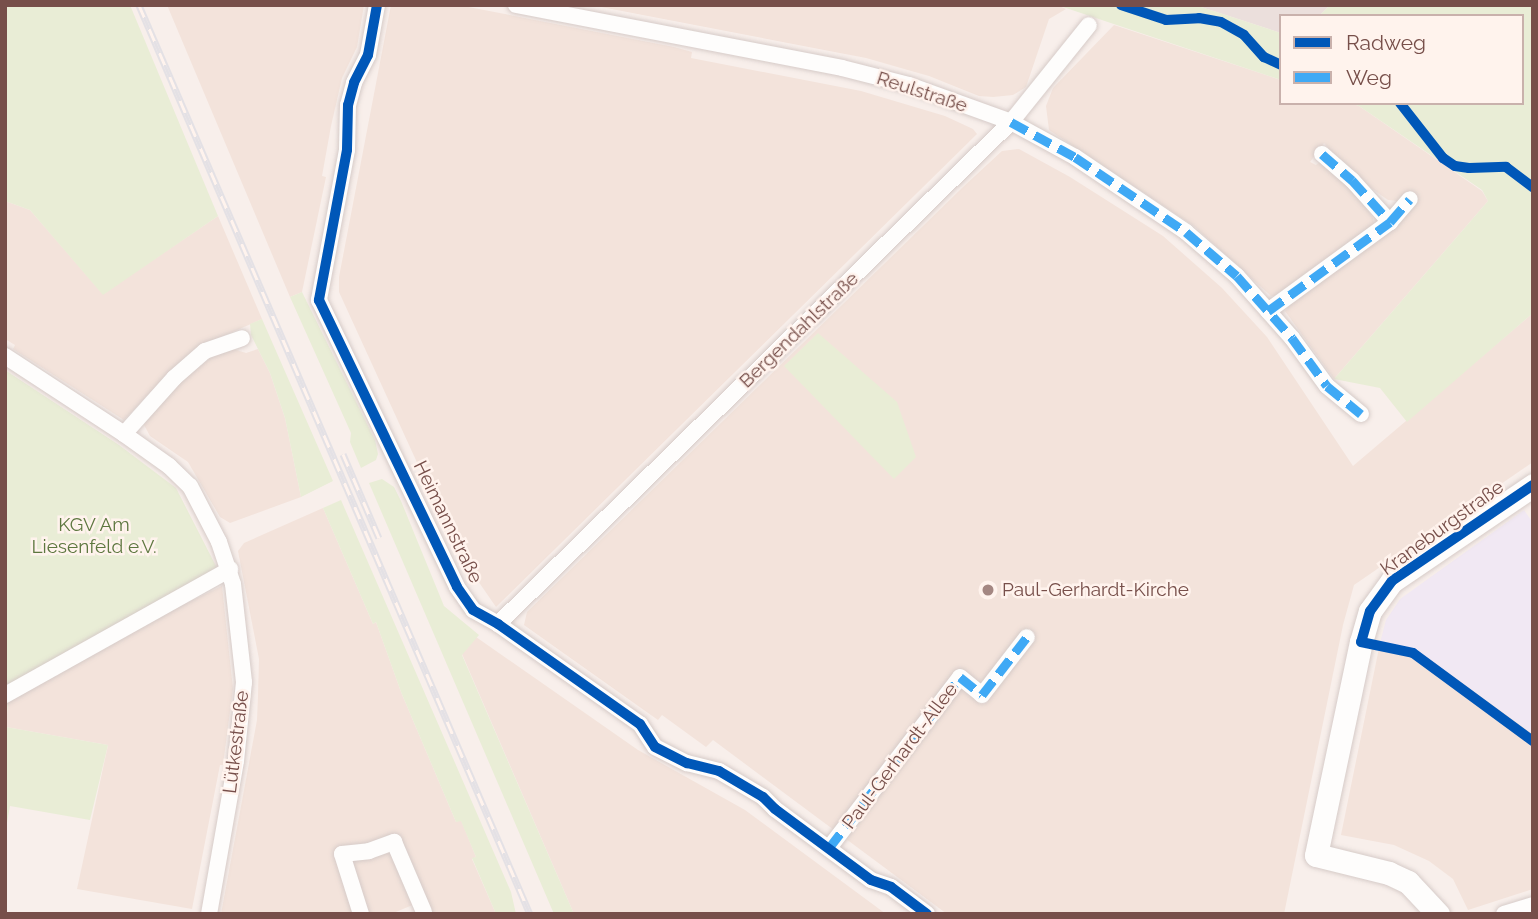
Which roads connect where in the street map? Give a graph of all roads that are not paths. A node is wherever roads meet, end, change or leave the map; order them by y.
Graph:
1 (377, 5) edge
2 (516, 5) edge
3 (1089, 25) dead end
4 (1012, 122) junction
5 (1322, 154) dead end
6 (1410, 199) dead end
7 (1390, 222) junction
8 (1268, 311) junction
9 (242, 338) dead end
10 (5, 356) edge
11 (1361, 414) dead end
12 (124, 434) junction
13 (1533, 485) edge
14 (230, 569) junction
15 (498, 624) junction
16 (1027, 637) dead end
17 (5, 695) edge
18 (829, 848) junction
19 (1533, 905) edge
20 (423, 913) edge
21 (209, 914) edge
22 (361, 914) edge
23 (927, 914) edge
24 (1438, 914) edge
25 (1504, 914) edge

1 - 15 street, Heimannstraße
2 - 4 street, Reulstraße
3 - 4 street, Bergendahlstraße
4 - 8 street, Reulstraße
4 - 15 street, Bergendahlstraße
5 - 7 street
6 - 7 street
7 - 8 street
8 - 11 street, Reulstraße
9 - 12 street
10 - 12 street, Lütkestraße
12 - 14 street, Lütkestraße
13 - 24 street, Kraneburgstraße
14 - 17 street
14 - 21 street, Lütkestraße
15 - 18 street, Heimannstraße
16 - 18 street, Paul-Gerhardt-Allee
18 - 23 street, Heimannstraße
19 - 25 street
20 - 22 street

